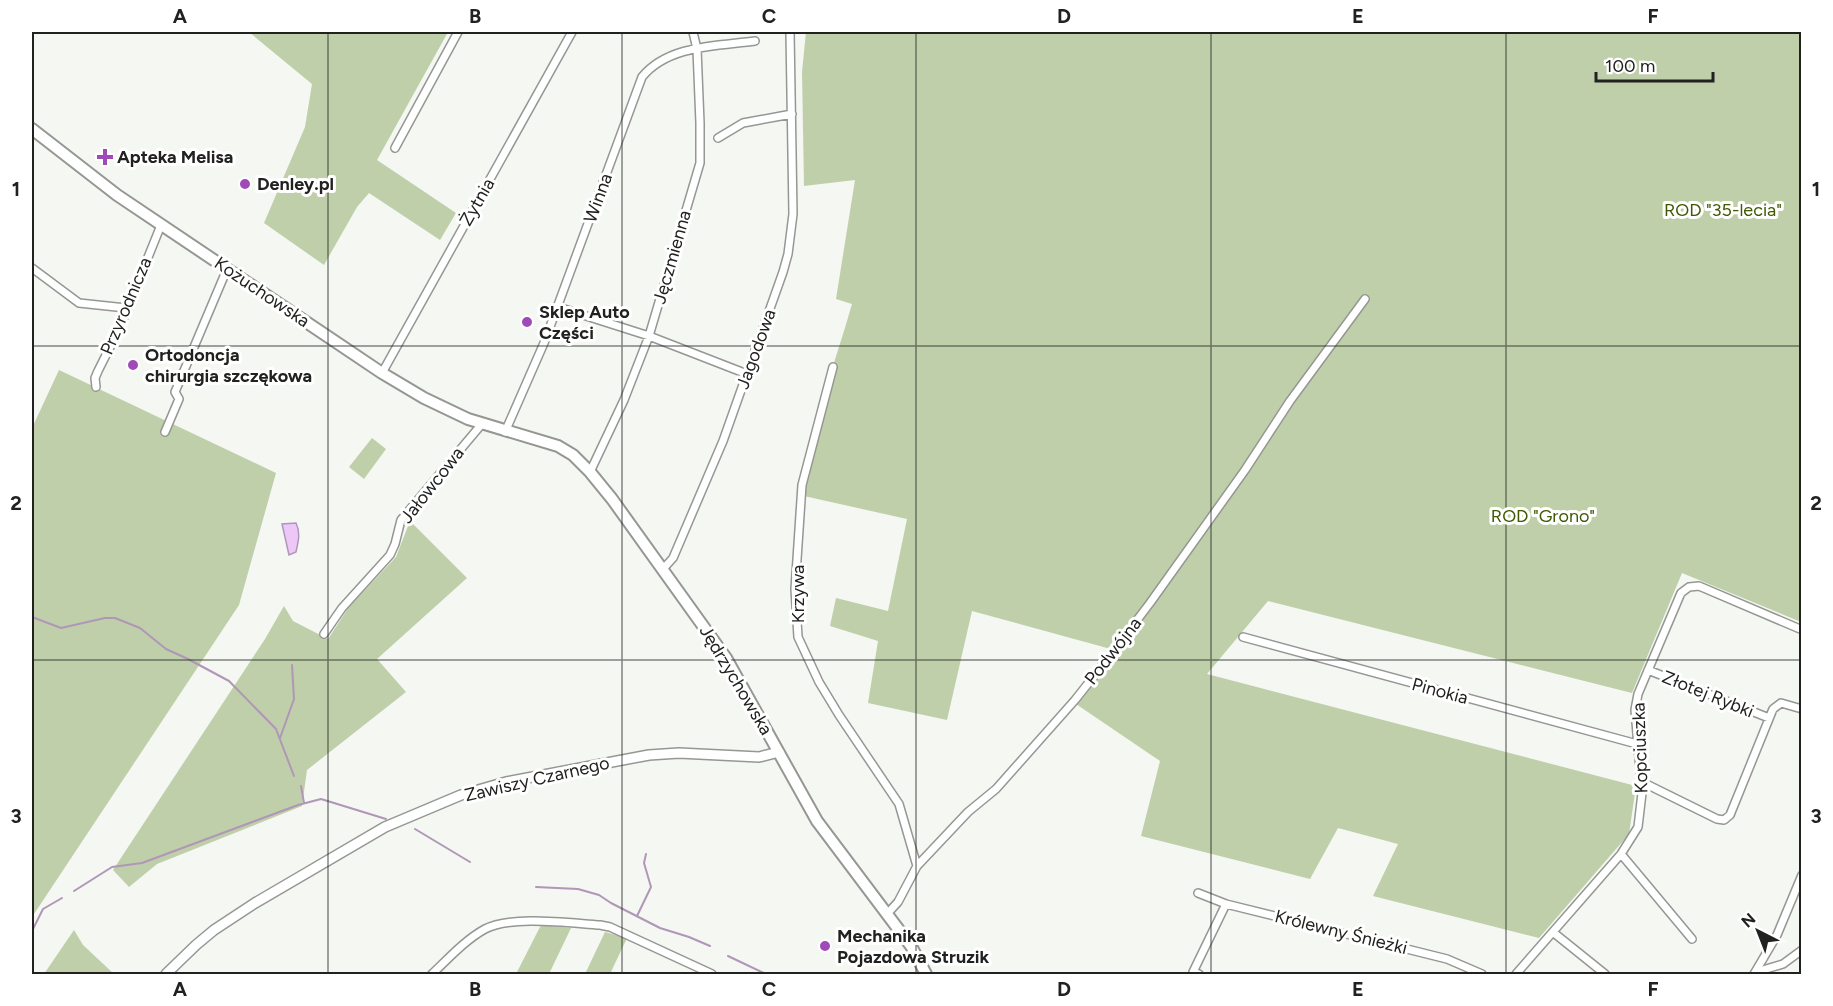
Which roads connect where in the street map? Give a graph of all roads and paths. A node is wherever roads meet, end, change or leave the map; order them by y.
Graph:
1 (458, 32) edge
2 (572, 32) edge
3 (693, 32) edge
4 (790, 32) edge
5 (755, 40) dead end
6 (697, 49) junction
7 (792, 114) junction
8 (32, 129) edge
9 (718, 138) dead end
10 (395, 148) dead end
11 (161, 225) junction
12 (32, 268) edge
13 (226, 269) junction
14 (1365, 299) dead end
15 (558, 307) junction
16 (126, 308) junction
17 (649, 336) junction
18 (833, 367) dead end
19 (382, 373) junction
20 (747, 374) junction
21 (96, 387) dead end
22 (481, 425) junction
23 (165, 432) dead end
24 (505, 432) junction
25 (590, 472) junction
26 (663, 569) junction
27 (1800, 628) dead end
28 (324, 634) dead end
29 (1243, 637) dead end
30 (1648, 670) junction
31 (1802, 709) edge
32 (1769, 718) junction
33 (1637, 744) junction
34 (779, 752) junction
35 (1642, 782) junction
36 (1621, 854) junction
37 (917, 866) junction
38 (1802, 875) edge
39 (1198, 894) dead end
40 (1226, 904) junction
41 (887, 914) junction
42 (1554, 933) junction
43 (1692, 939) dead end
44 (1802, 950) edge
45 (1799, 957) edge
46 (170, 974) edge
47 (1755, 974) edge
48 (432, 975) edge
49 (712, 975) edge
50 (926, 975) edge
51 (1199, 975) edge
52 (1482, 975) edge
53 (1516, 975) edge
54 (1605, 975) edge

1 - 10 street
2 - 19 street, Żytnia
3 - 6 street, Jęczmienna
4 - 7 street, Jagodowa
5 - 6 street, Winna
6 - 15 street, Winna
6 - 17 street, Jęczmienna
7 - 9 street
7 - 20 street, Jagodowa
8 - 11 main road, Kożuchowska
11 - 13 main road, Kożuchowska
11 - 16 street, Przyrodnicza
12 - 16 street
13 - 19 main road, Kożuchowska
13 - 23 street
14 - 37 street, Podwójna
15 - 17 street
15 - 24 street, Winna
16 - 21 street, Przyrodnicza
17 - 20 street
17 - 25 street, Jęczmienna
18 - 37 street, Krzywa
19 - 22 main road, Kożuchowska
20 - 26 street, Jagodowa
22 - 24 main road, Kożuchowska
22 - 28 street, Jałowcowa
24 - 25 main road, Jędrzychowska
25 - 26 main road, Jędrzychowska
26 - 34 main road, Jędrzychowska
27 - 30 street, Kopciuszka
29 - 33 street, Pinokia
30 - 32 street, Złotej Rybki
30 - 33 street, Kopciuszka
31 - 32 street
32 - 35 street
33 - 35 street, Kopciuszka
34 - 41 main road, Jędrzychowska
34 - 46 street, Zawiszy Czarnego
35 - 36 street, Kopciuszka
36 - 42 street, Kopciuszka
36 - 43 street
37 - 41 street, Podwójna
38 - 47 street
39 - 40 street, Królewny Śnieżki
40 - 51 street
40 - 52 street, Królewny Śnieżki
41 - 50 main road, Jędrzychowska
42 - 53 street, Kopciuszka
42 - 54 street
44 - 45 street
45 - 47 street
48 - 49 street

